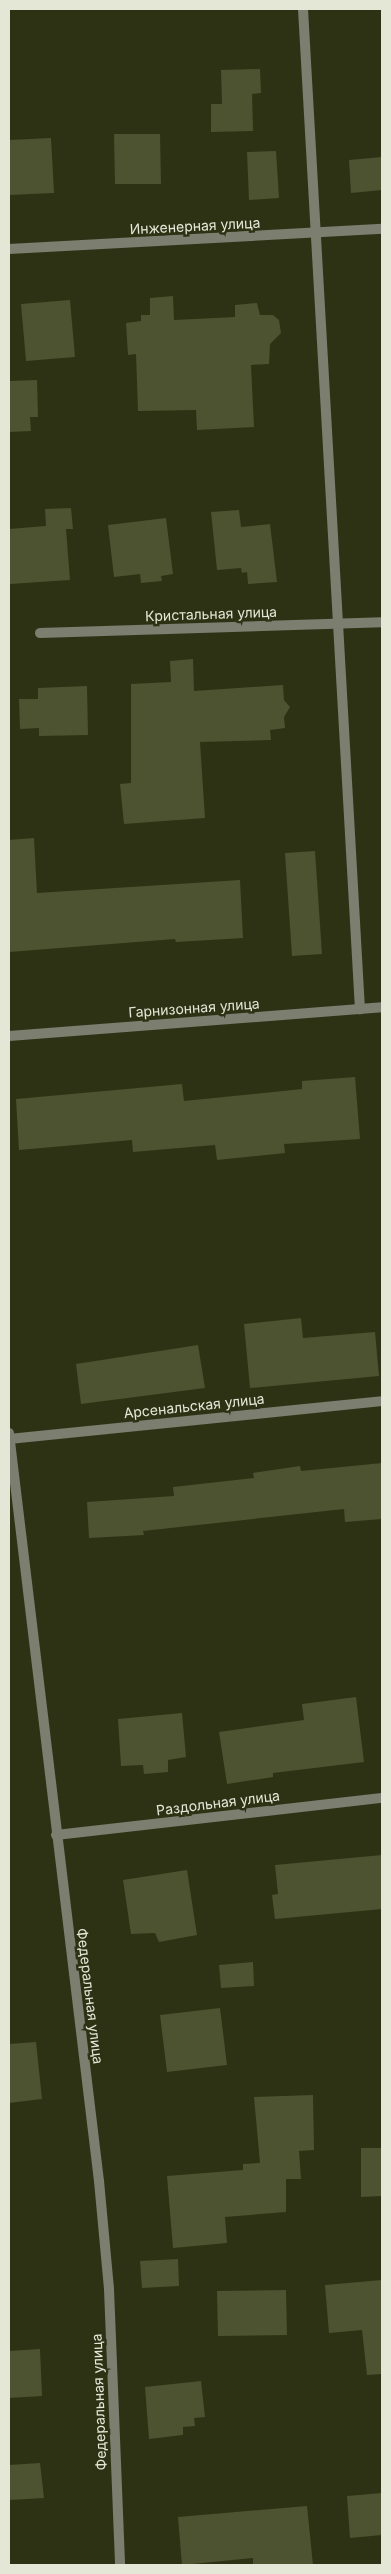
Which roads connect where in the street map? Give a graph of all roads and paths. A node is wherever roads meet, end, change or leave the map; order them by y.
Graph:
1 (303, 9) edge
2 (382, 229) edge
3 (315, 234) junction
4 (9, 249) edge
5 (382, 622) edge
6 (337, 624) junction
7 (40, 633) dead end
8 (382, 1007) edge
9 (360, 1009) junction
10 (9, 1036) edge
11 (382, 1401) edge
12 (9, 1433) edge
13 (9, 1439) edge
14 (382, 1798) edge
15 (56, 1835) junction
16 (120, 2565) edge

1 - 3 street
2 - 3 street, Инженерная улица
3 - 4 street, Инженерная улица
3 - 6 street
5 - 6 street, Кристальная улица
6 - 7 street, Кристальная улица
6 - 9 street
8 - 9 street, Гарнизонная улица
9 - 10 street, Гарнизонная улица
11 - 13 street, Арсенальская улица
12 - 13 street, Федеральная улица
13 - 15 street, Федеральная улица
14 - 15 street, Раздольная улица
15 - 16 street, Федеральная улица

